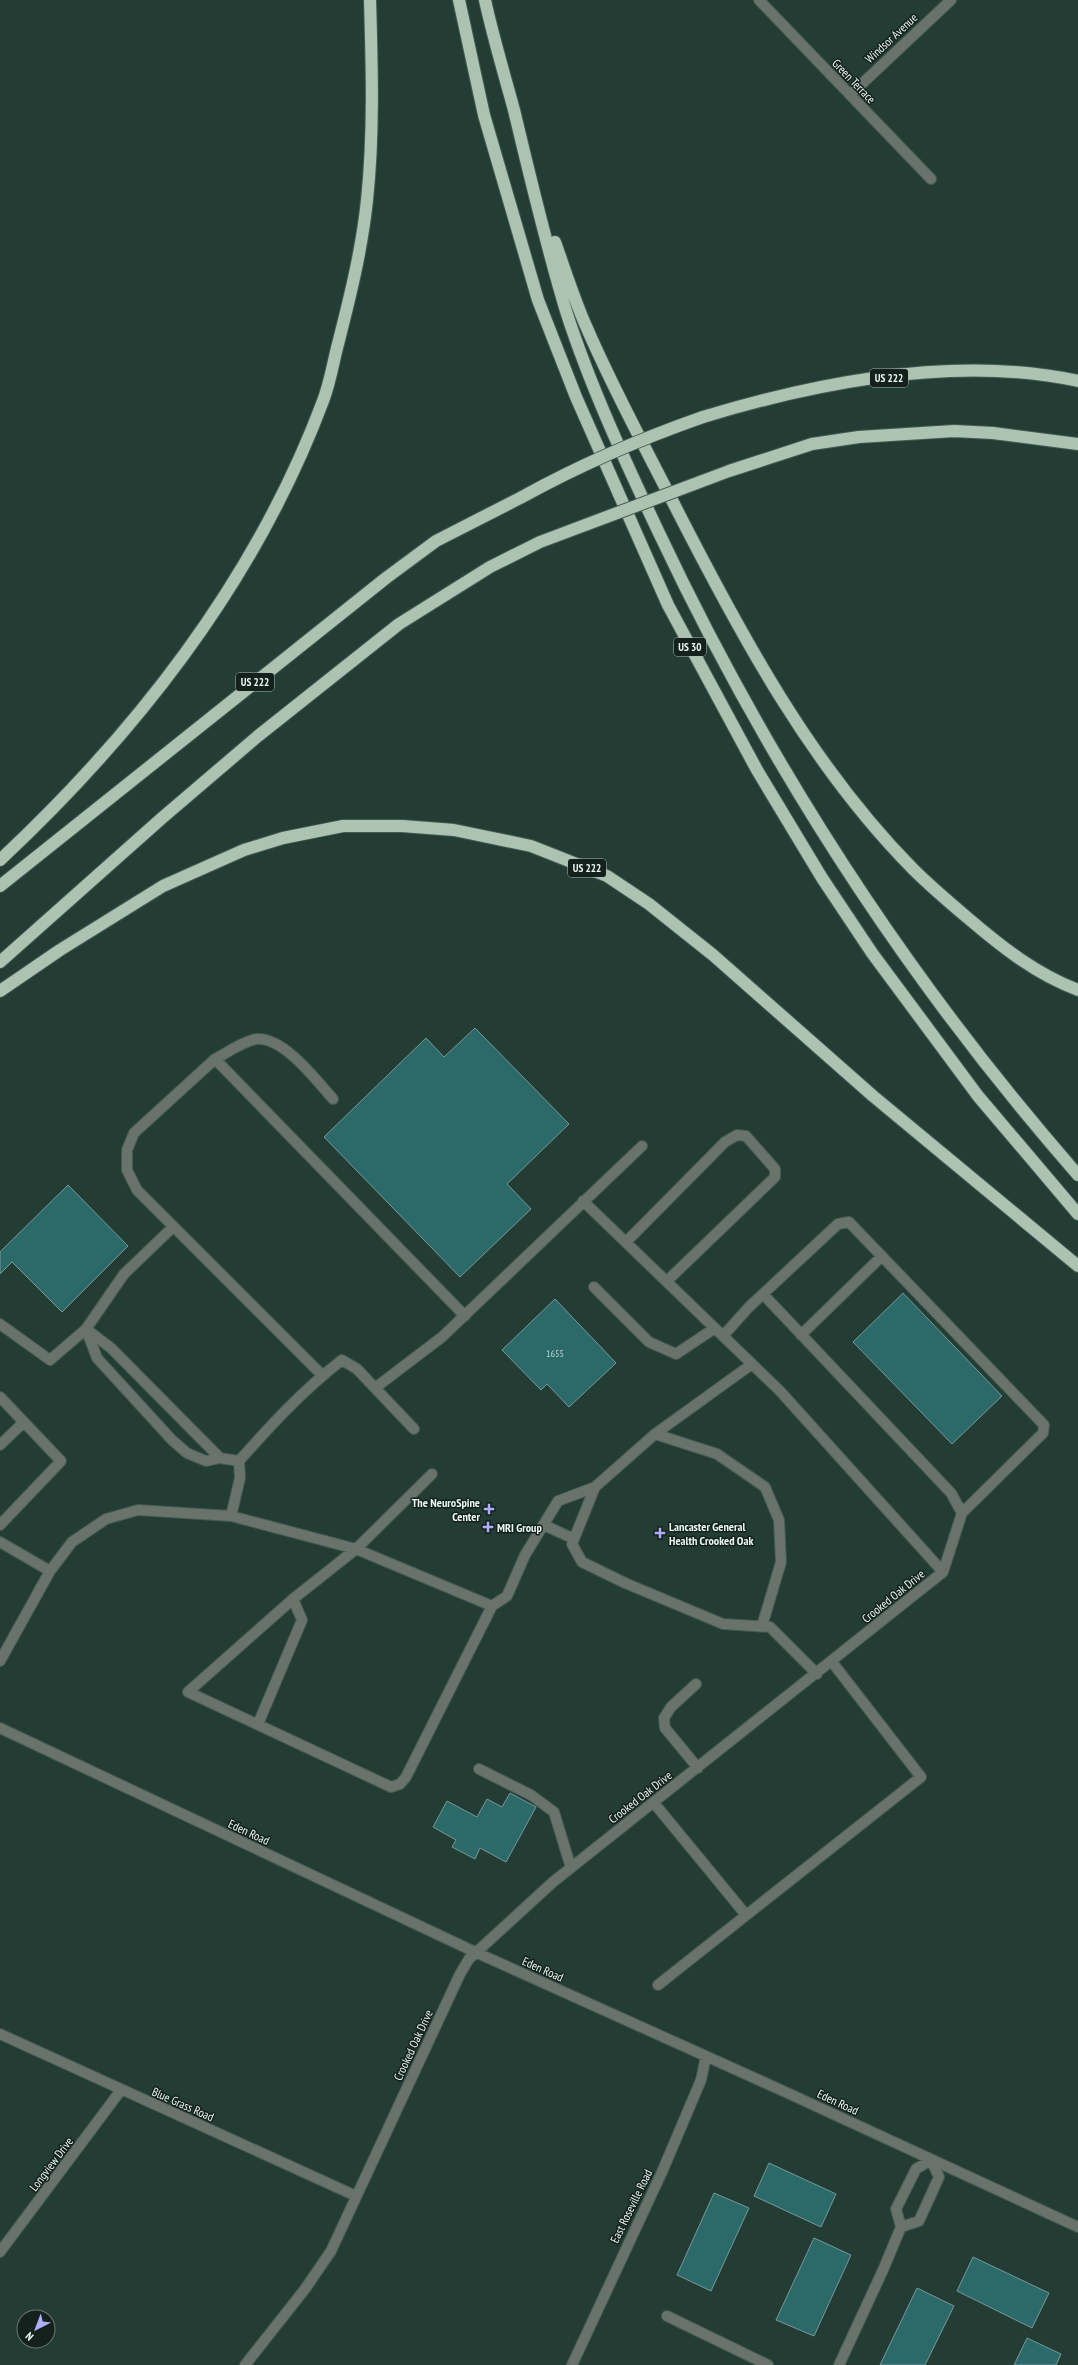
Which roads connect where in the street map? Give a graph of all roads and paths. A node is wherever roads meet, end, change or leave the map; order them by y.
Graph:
1 (370, 0) edge
2 (459, 0) edge
3 (485, 0) edge
4 (759, 0) edge
5 (951, 0) edge
6 (850, 95) junction
7 (526, 162) junction
8 (931, 179) dead end
9 (1078, 381) edge
10 (1078, 444) edge
11 (0, 860) edge
12 (0, 886) edge
13 (0, 962) edge
14 (1078, 990) edge
15 (0, 991) edge
16 (215, 1059) junction
17 (333, 1099) dead end
18 (642, 1146) dead end
19 (1078, 1175) edge
20 (584, 1201) junction
21 (1078, 1214) edge
22 (173, 1227) junction
23 (626, 1242) junction
24 (882, 1256) junction
25 (1078, 1266) edge
26 (667, 1281) junction
27 (594, 1287) dead end
28 (763, 1294) junction
29 (465, 1316) junction
30 (0, 1324) edge
31 (715, 1328) junction
32 (86, 1329) junction
33 (802, 1335) junction
34 (723, 1336) junction
35 (752, 1364) junction
36 (322, 1375) junction
37 (375, 1388) junction
38 (0, 1398) edge
39 (24, 1422) junction
40 (414, 1429) dead end
41 (655, 1434) junction
42 (0, 1445) edge
43 (220, 1458) junction
44 (239, 1461) junction
45 (432, 1474) dead end
46 (595, 1487) junction
47 (962, 1513) junction
48 (231, 1516) junction
49 (0, 1525) edge
50 (544, 1525) junction
51 (574, 1539) junction
52 (0, 1542) edge
53 (356, 1549) junction
54 (50, 1571) junction
55 (943, 1572) junction
56 (293, 1599) junction
57 (492, 1606) junction
58 (762, 1626) junction
59 (0, 1661) edge
60 (832, 1662) junction
61 (816, 1674) junction
62 (696, 1684) dead end
63 (258, 1724) junction
64 (0, 1728) edge
65 (698, 1768) junction
66 (479, 1769) dead end
67 (654, 1803) junction
68 (571, 1868) junction
69 (746, 1916) junction
70 (475, 1952) junction
71 (658, 1985) dead end
72 (0, 2034) edge
73 (706, 2056) junction
74 (121, 2090) junction
75 (931, 2160) junction
76 (356, 2196) junction
77 (901, 2227) junction
78 (1078, 2227) edge
79 (0, 2252) edge
80 (667, 2316) dead end
81 (245, 2365) edge
82 (572, 2365) edge
83 (768, 2365) edge
84 (839, 2365) edge

1 - 11 highway
2 - 21 highway, US 30
3 - 7 highway, US 30
4 - 6 street, Green Terrace
5 - 6 street, Windsor Avenue
6 - 8 street, Green Terrace
7 - 14 highway
7 - 19 highway, US 30
9 - 12 highway, US 222, bridge
10 - 13 highway, bridge
15 - 25 highway, US 222
16 - 17 street
16 - 22 street
16 - 29 street
18 - 20 street
20 - 23 street, Crooked Oak Drive
20 - 29 street
22 - 32 street
22 - 36 street
23 - 26 street, Crooked Oak Drive
23 - 26 street
24 - 28 street
24 - 33 street
24 - 47 street
26 - 31 street, Crooked Oak Drive
27 - 31 street
28 - 33 street
28 - 34 street
29 - 37 street
30 - 32 street
31 - 34 street, Crooked Oak Drive
32 - 43 street
32 - 43 street
33 - 47 street
34 - 35 street, Crooked Oak Drive
35 - 41 street
35 - 55 street, Crooked Oak Drive
36 - 37 street
36 - 44 street
37 - 40 street
38 - 39 street
39 - 42 street
39 - 49 street
41 - 46 street
41 - 58 street
43 - 44 street
44 - 48 street
45 - 53 street
46 - 50 street
46 - 51 street
47 - 55 street
48 - 53 street
48 - 54 street
50 - 51 street
50 - 57 street
51 - 58 street
52 - 54 street
53 - 56 street
53 - 57 street
54 - 59 street
55 - 60 street, Crooked Oak Drive
56 - 63 street
56 - 63 street
57 - 63 street
58 - 61 street
60 - 61 street, Crooked Oak Drive
60 - 69 street
61 - 65 street, Crooked Oak Drive
62 - 65 street
64 - 70 street, Eden Road
65 - 67 street, Crooked Oak Drive
66 - 68 street
67 - 68 street, Crooked Oak Drive
67 - 69 street
68 - 70 street, Crooked Oak Drive
69 - 71 street
70 - 73 street, Eden Road
70 - 76 street, Crooked Oak Drive
72 - 74 street, Blue Grass Road
73 - 75 street, Eden Road
73 - 82 street, East Roseville Road
74 - 76 street, Blue Grass Road
74 - 79 street, Longview Drive
75 - 77 street
75 - 77 street
75 - 78 street, Eden Road
76 - 81 street, Crooked Oak Drive
77 - 84 street
80 - 83 street

